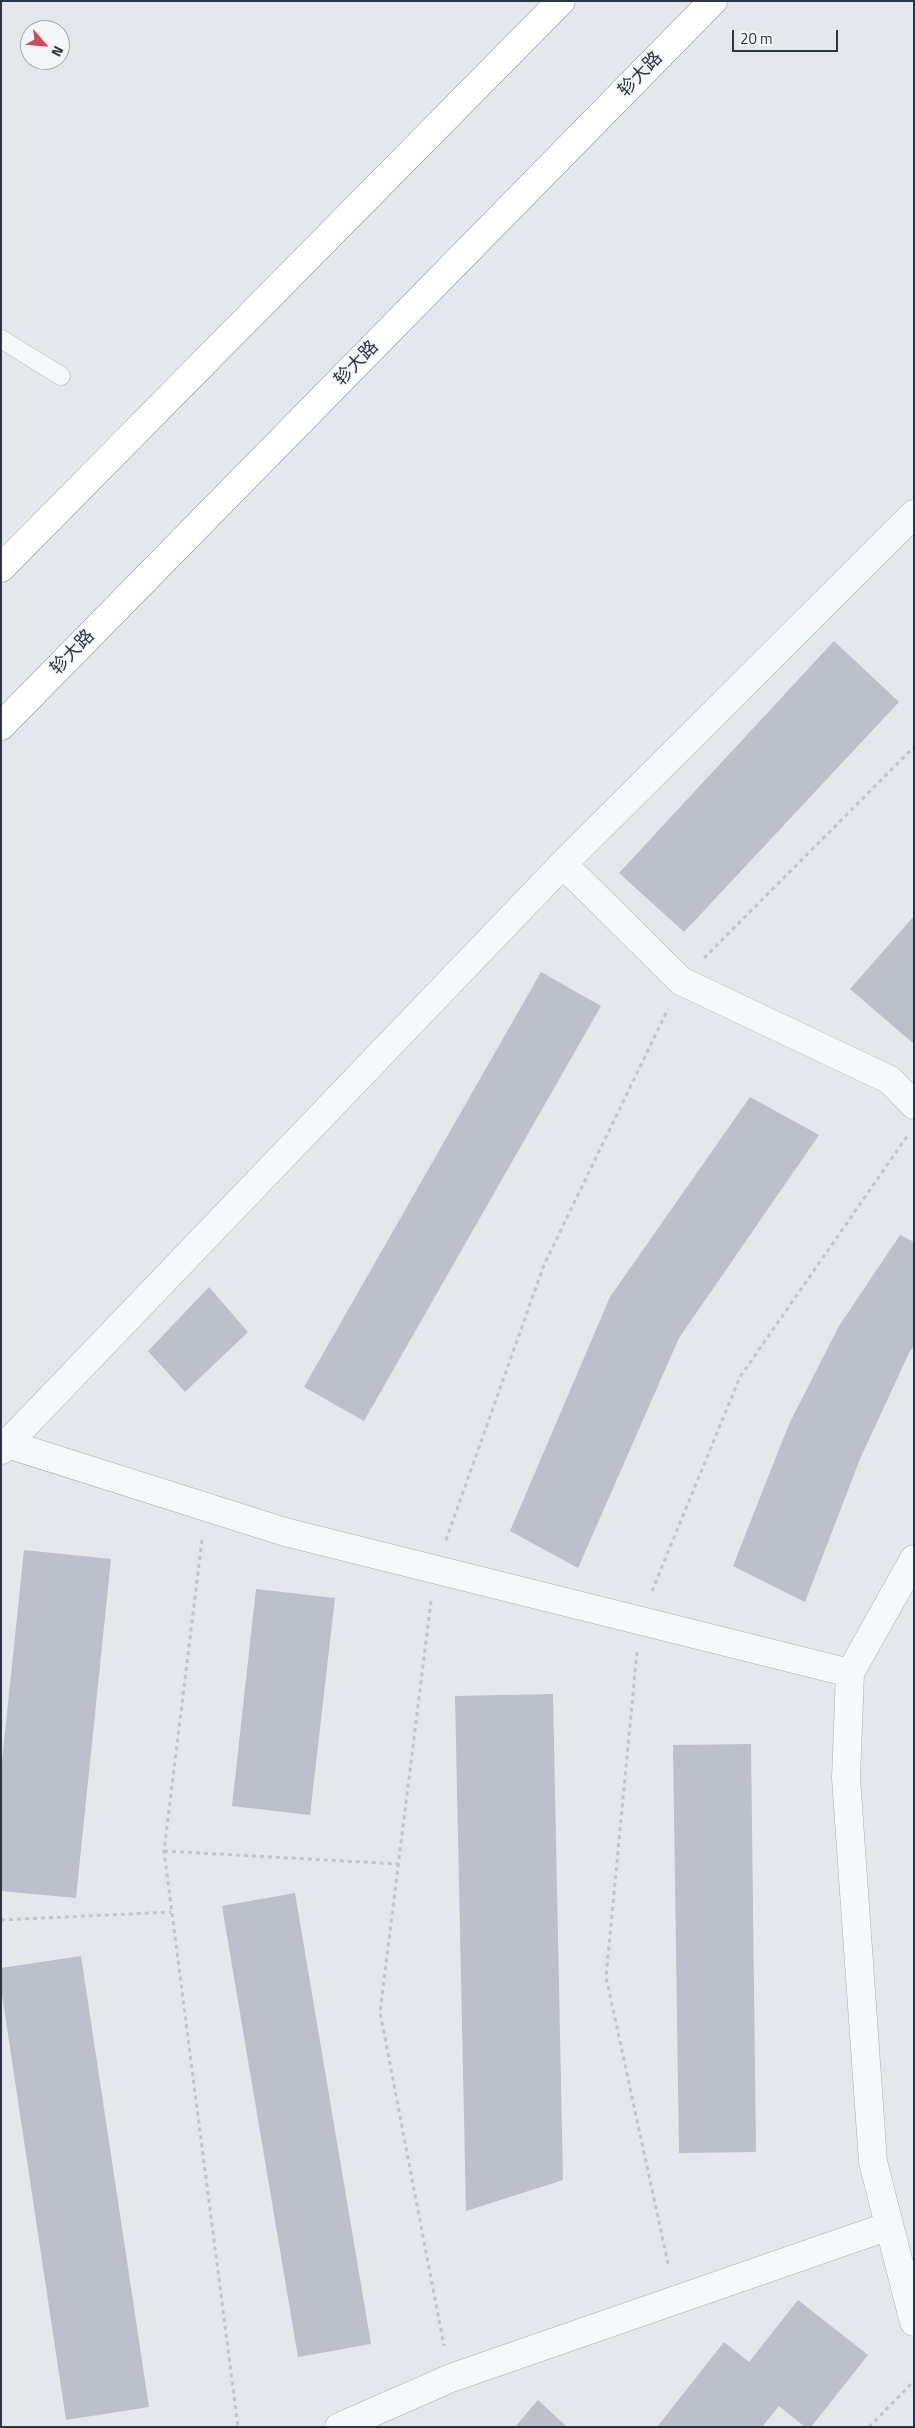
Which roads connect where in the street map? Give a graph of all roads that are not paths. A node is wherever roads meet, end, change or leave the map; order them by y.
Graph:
1 (561, 1) edge
2 (713, 1) edge
3 (1, 339) edge
4 (61, 376) dead end
5 (914, 514) edge
6 (1, 568) edge
7 (1, 726) edge
8 (564, 864) junction
9 (914, 1104) edge
10 (2, 1446) edge
11 (914, 1559) edge
12 (850, 1673) junction
13 (889, 2226) junction
14 (914, 2322) edge
15 (340, 2427) edge

1 - 6 highway
2 - 7 highway, 轸大路
3 - 4 lane
5 - 8 street
8 - 9 street
8 - 10 street
10 - 12 street
11 - 12 street
12 - 13 street
13 - 14 street
13 - 15 street

